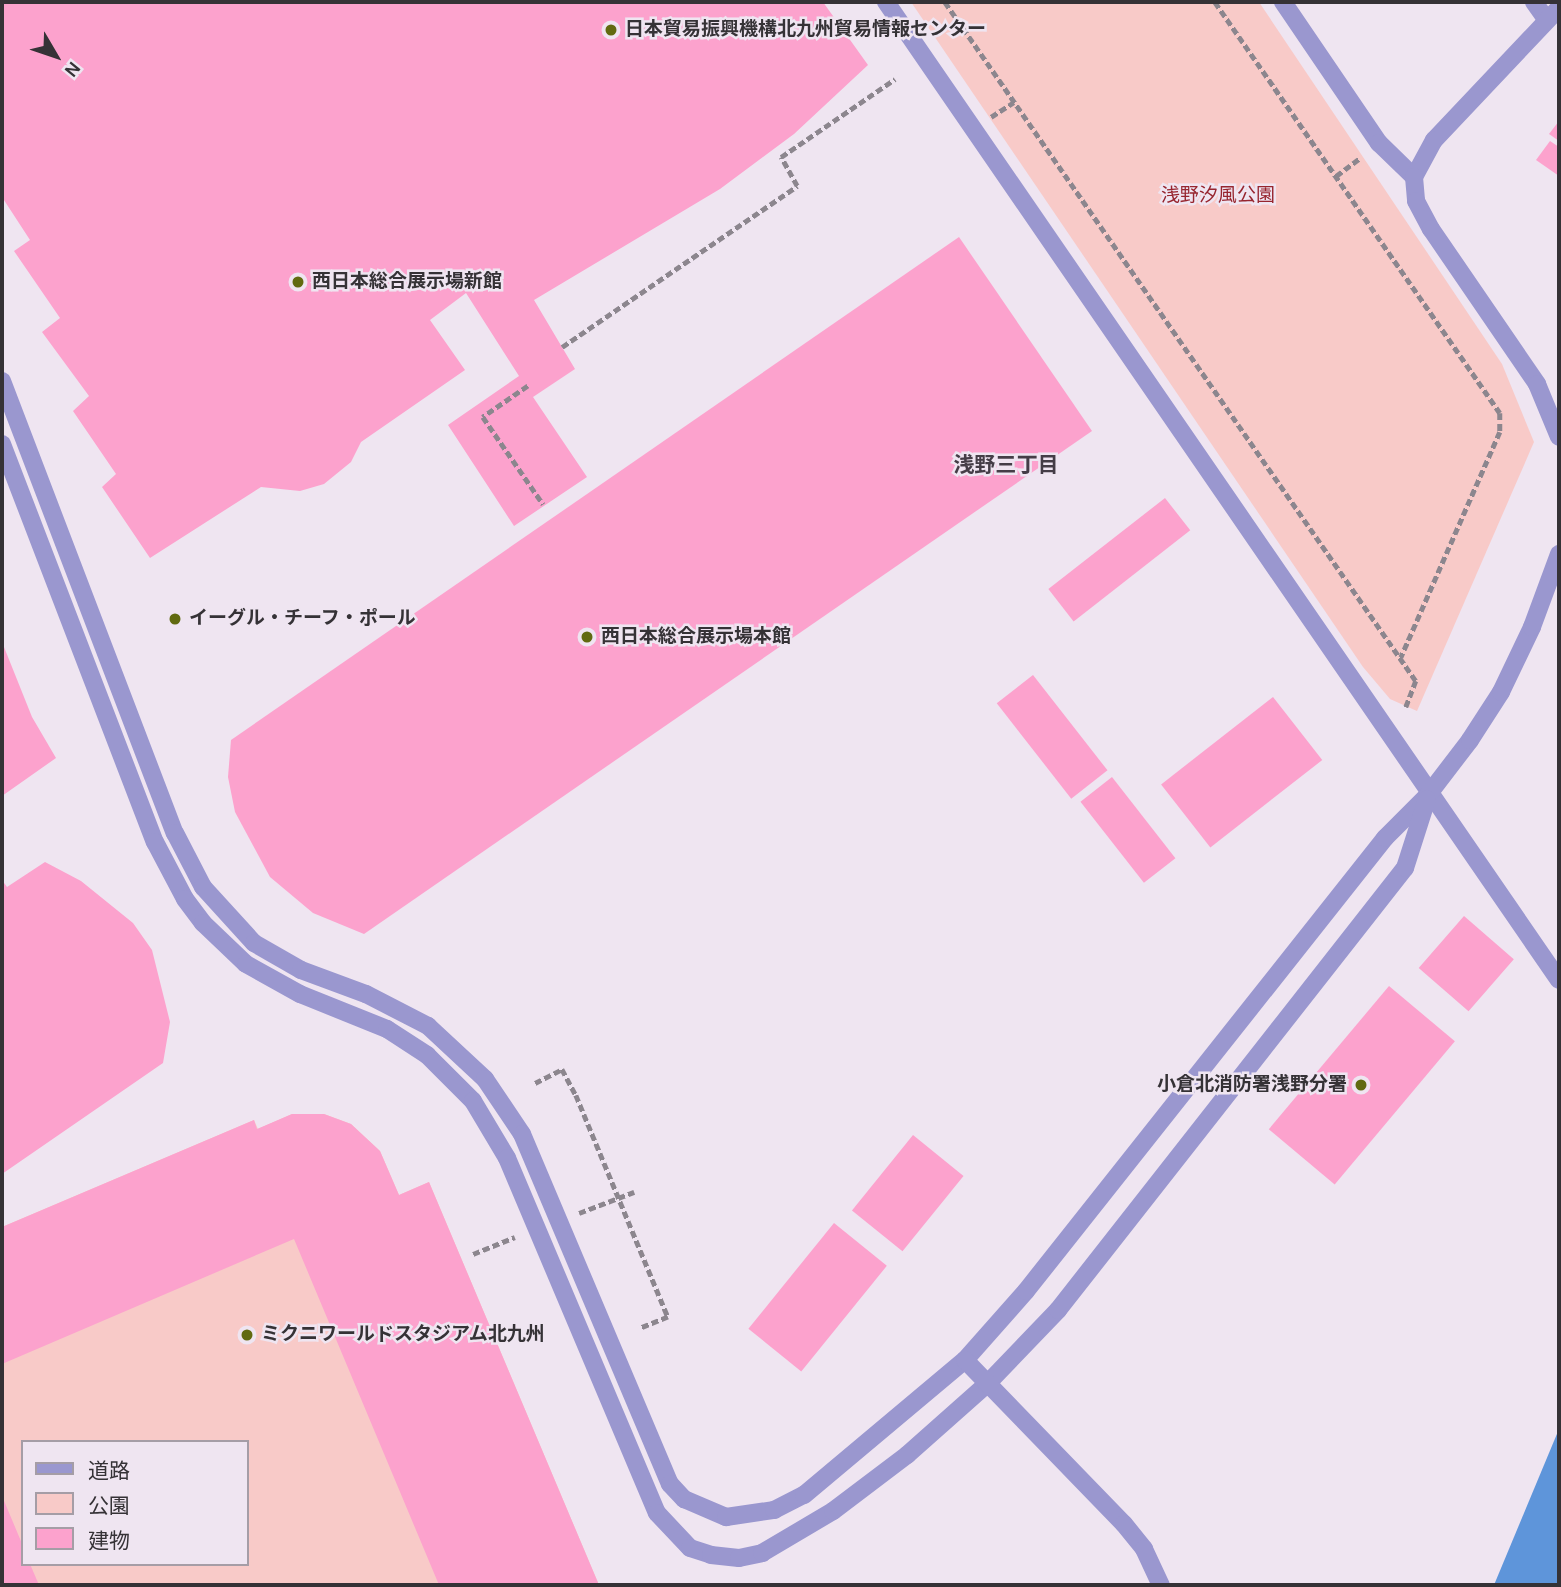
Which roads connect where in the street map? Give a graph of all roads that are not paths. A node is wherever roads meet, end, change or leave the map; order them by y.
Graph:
1 (886, 2) edge
2 (1283, 2) edge
3 (1534, 2) edge
4 (1553, 13) edge
5 (1414, 177) junction
6 (2, 381) edge
7 (1559, 438) edge
8 (2, 444) edge
9 (1559, 554) edge
10 (1428, 795) junction
11 (1559, 980) edge
12 (965, 1360) junction
13 (987, 1384) junction
14 (1161, 1585) edge

1 - 10 street
2 - 5 street
3 - 4 street
4 - 5 street
5 - 7 street
6 - 12 street
8 - 13 street
9 - 10 street
10 - 11 street
10 - 12 street
10 - 13 street
12 - 13 street
13 - 14 street

